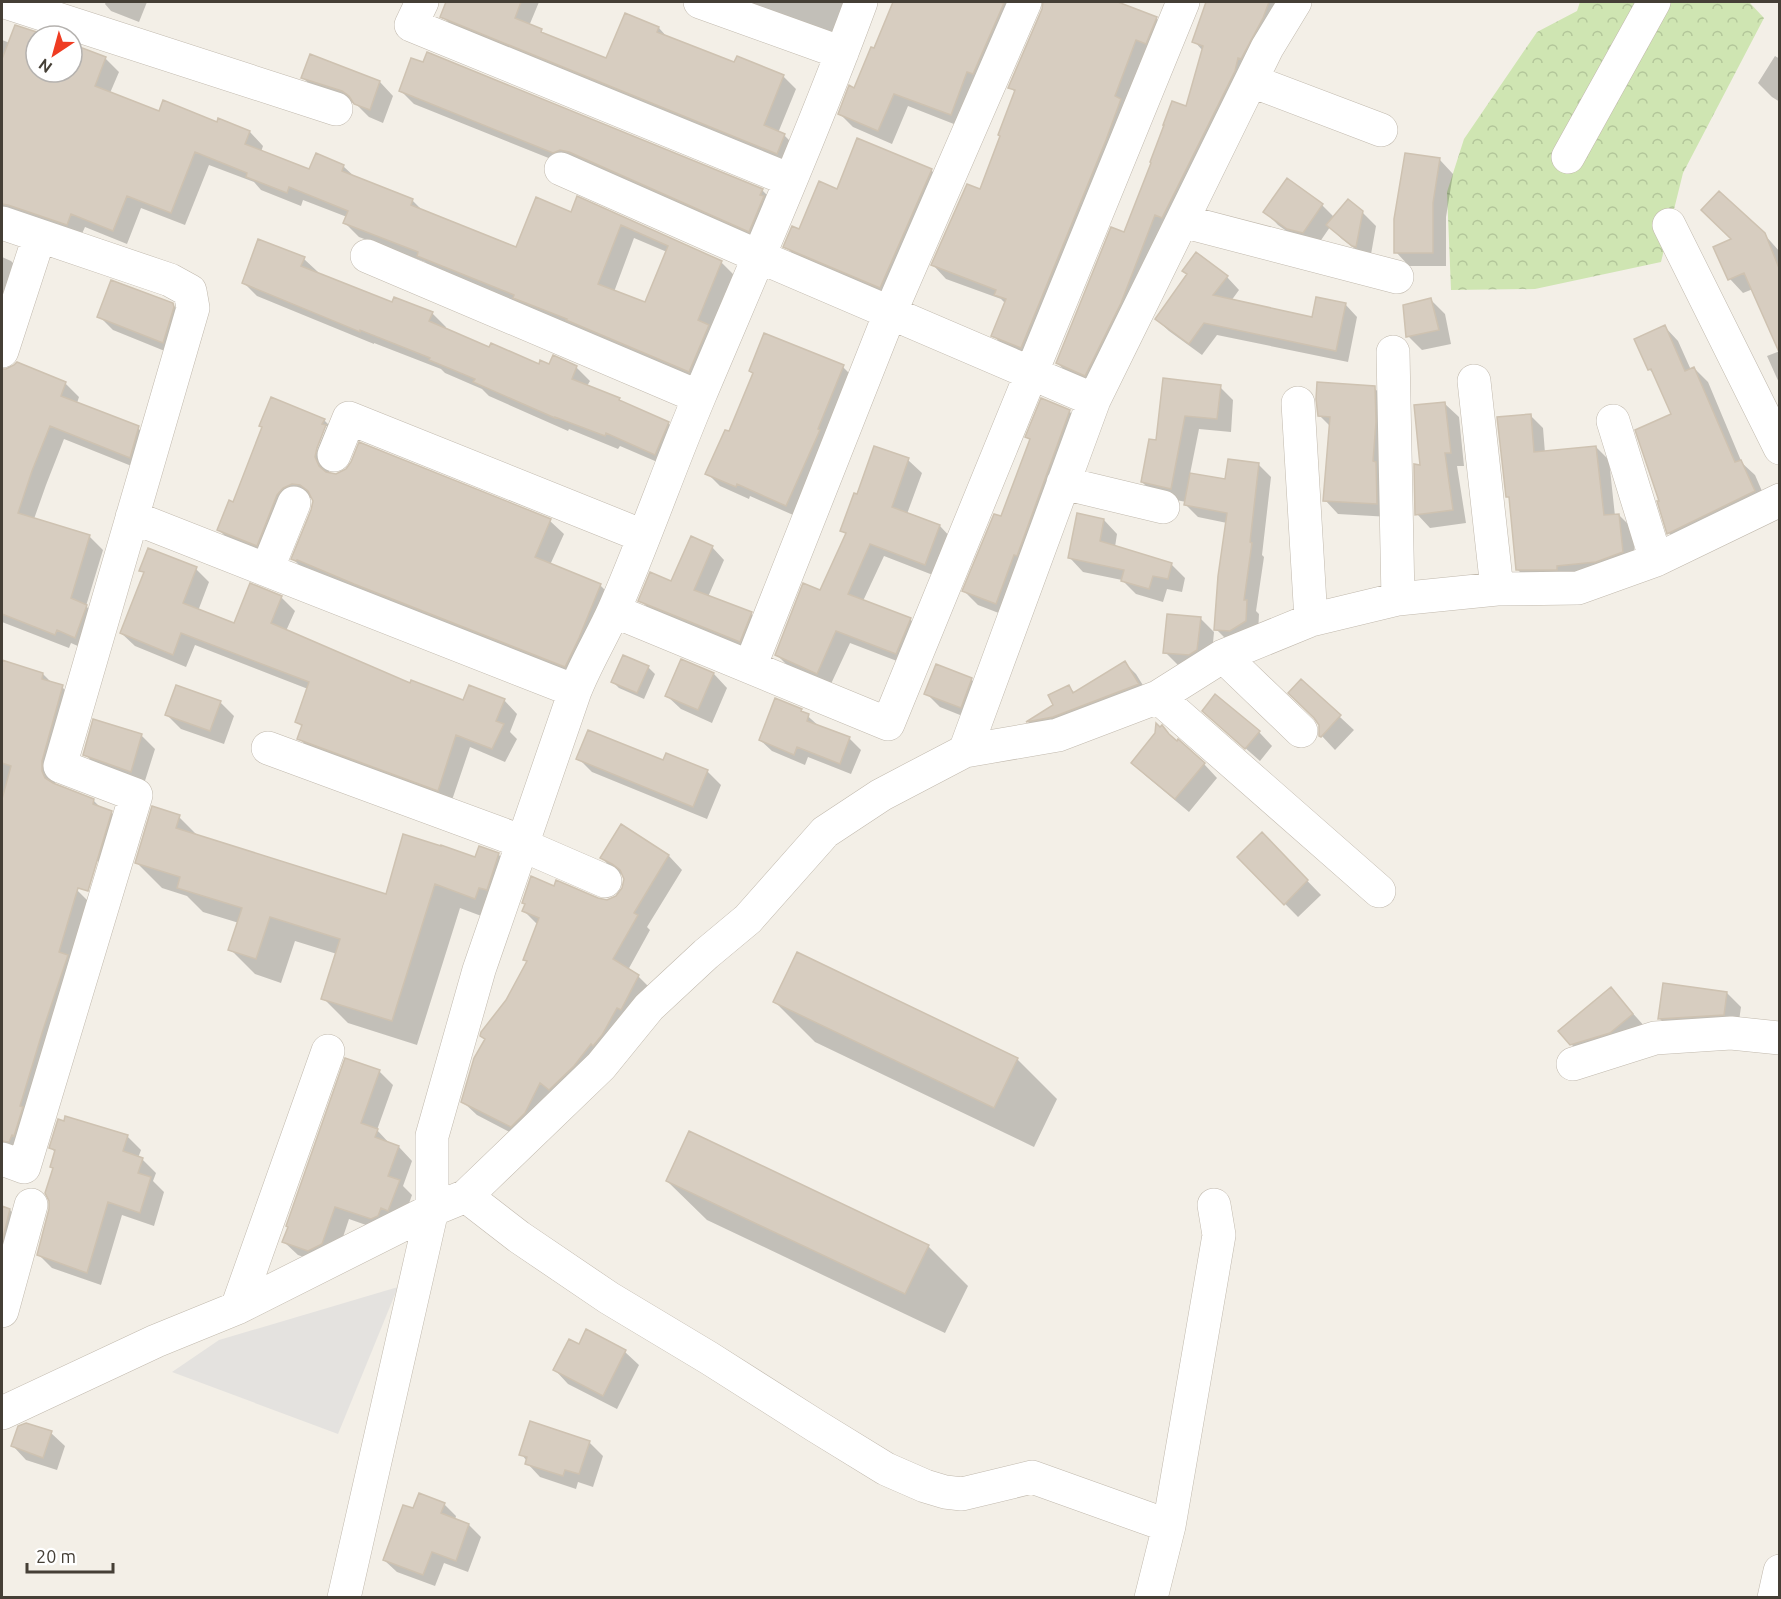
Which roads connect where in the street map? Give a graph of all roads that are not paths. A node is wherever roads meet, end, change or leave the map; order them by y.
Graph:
1 (5, 2) edge
2 (422, 2) edge
3 (861, 2) edge
4 (1024, 2) edge
5 (1183, 2) edge
6 (1295, 2) edge
7 (1654, 2) edge
8 (707, 3) edge
9 (842, 53) junction
10 (1252, 81) junction
11 (336, 109) dead end
12 (1381, 130) dead end
13 (1568, 157) dead end
14 (561, 169) dead end
15 (790, 180) junction
16 (1182, 221) junction
17 (2, 224) edge
18 (1669, 225) dead end
19 (39, 237) junction
20 (367, 256) dead end
21 (760, 257) junction
22 (1397, 277) dead end
23 (890, 313) junction
24 (2, 351) edge
25 (1393, 352) dead end
26 (1030, 372) junction
27 (1474, 381) dead end
28 (699, 397) junction
29 (1094, 400) junction
30 (1298, 403) dead end
31 (1612, 421) dead end
32 (1779, 448) edge
33 (334, 455) dead end
34 (1064, 483) junction
35 (1779, 500) edge
36 (294, 503) dead end
37 (1163, 507) dead end
38 (132, 517) junction
39 (643, 536) junction
40 (1656, 560) junction
41 (267, 570) junction
42 (1497, 589) junction
43 (1398, 599) junction
44 (614, 611) junction
45 (1311, 620) junction
46 (1223, 656) junction
47 (750, 667) junction
48 (575, 691) junction
49 (1158, 697) junction
50 (1301, 730) dead end
51 (268, 748) dead end
52 (965, 751) junction
53 (523, 844) junction
54 (605, 881) dead end
55 (1379, 891) dead end
56 (1779, 1038) edge
57 (328, 1051) dead end
58 (1574, 1064) dead end
59 (2, 1159) edge
60 (466, 1196) junction
61 (31, 1205) dead end
62 (1214, 1205) dead end
63 (432, 1210) junction
64 (237, 1308) junction
65 (2, 1311) edge
66 (2, 1413) edge
67 (1169, 1526) junction
68 (1779, 1570) edge
69 (344, 1598) edge
70 (1151, 1598) edge
71 (1774, 1598) edge

1 - 11 street
2 - 15 street
3 - 9 street
4 - 23 street
5 - 26 street
6 - 10 street
7 - 13 street
8 - 9 street
9 - 15 street
10 - 12 street
10 - 16 street
14 - 21 street
15 - 21 street
16 - 22 street
16 - 29 street
17 - 19 street
18 - 32 street
19 - 24 street
19 - 38 street
20 - 28 street
21 - 23 street
21 - 28 street
23 - 26 street
23 - 47 street
25 - 43 street
26 - 29 street
26 - 47 street
27 - 42 street
28 - 39 street
29 - 34 street
30 - 45 street
31 - 40 street
33 - 39 street
34 - 37 street
34 - 52 street
35 - 40 street
36 - 41 street
38 - 41 street
38 - 59 street
39 - 44 street
40 - 42 street
41 - 48 street
42 - 43 street
43 - 45 street
44 - 47 street
44 - 48 street
45 - 46 street
46 - 49 street
46 - 50 street
48 - 53 street
49 - 52 street
49 - 55 street
51 - 53 street
52 - 60 street
53 - 54 street
53 - 63 street
56 - 58 street
57 - 64 street
60 - 63 street
60 - 67 street
61 - 65 street
62 - 67 street
63 - 64 street
63 - 69 street
64 - 66 street
67 - 70 street
68 - 71 street

